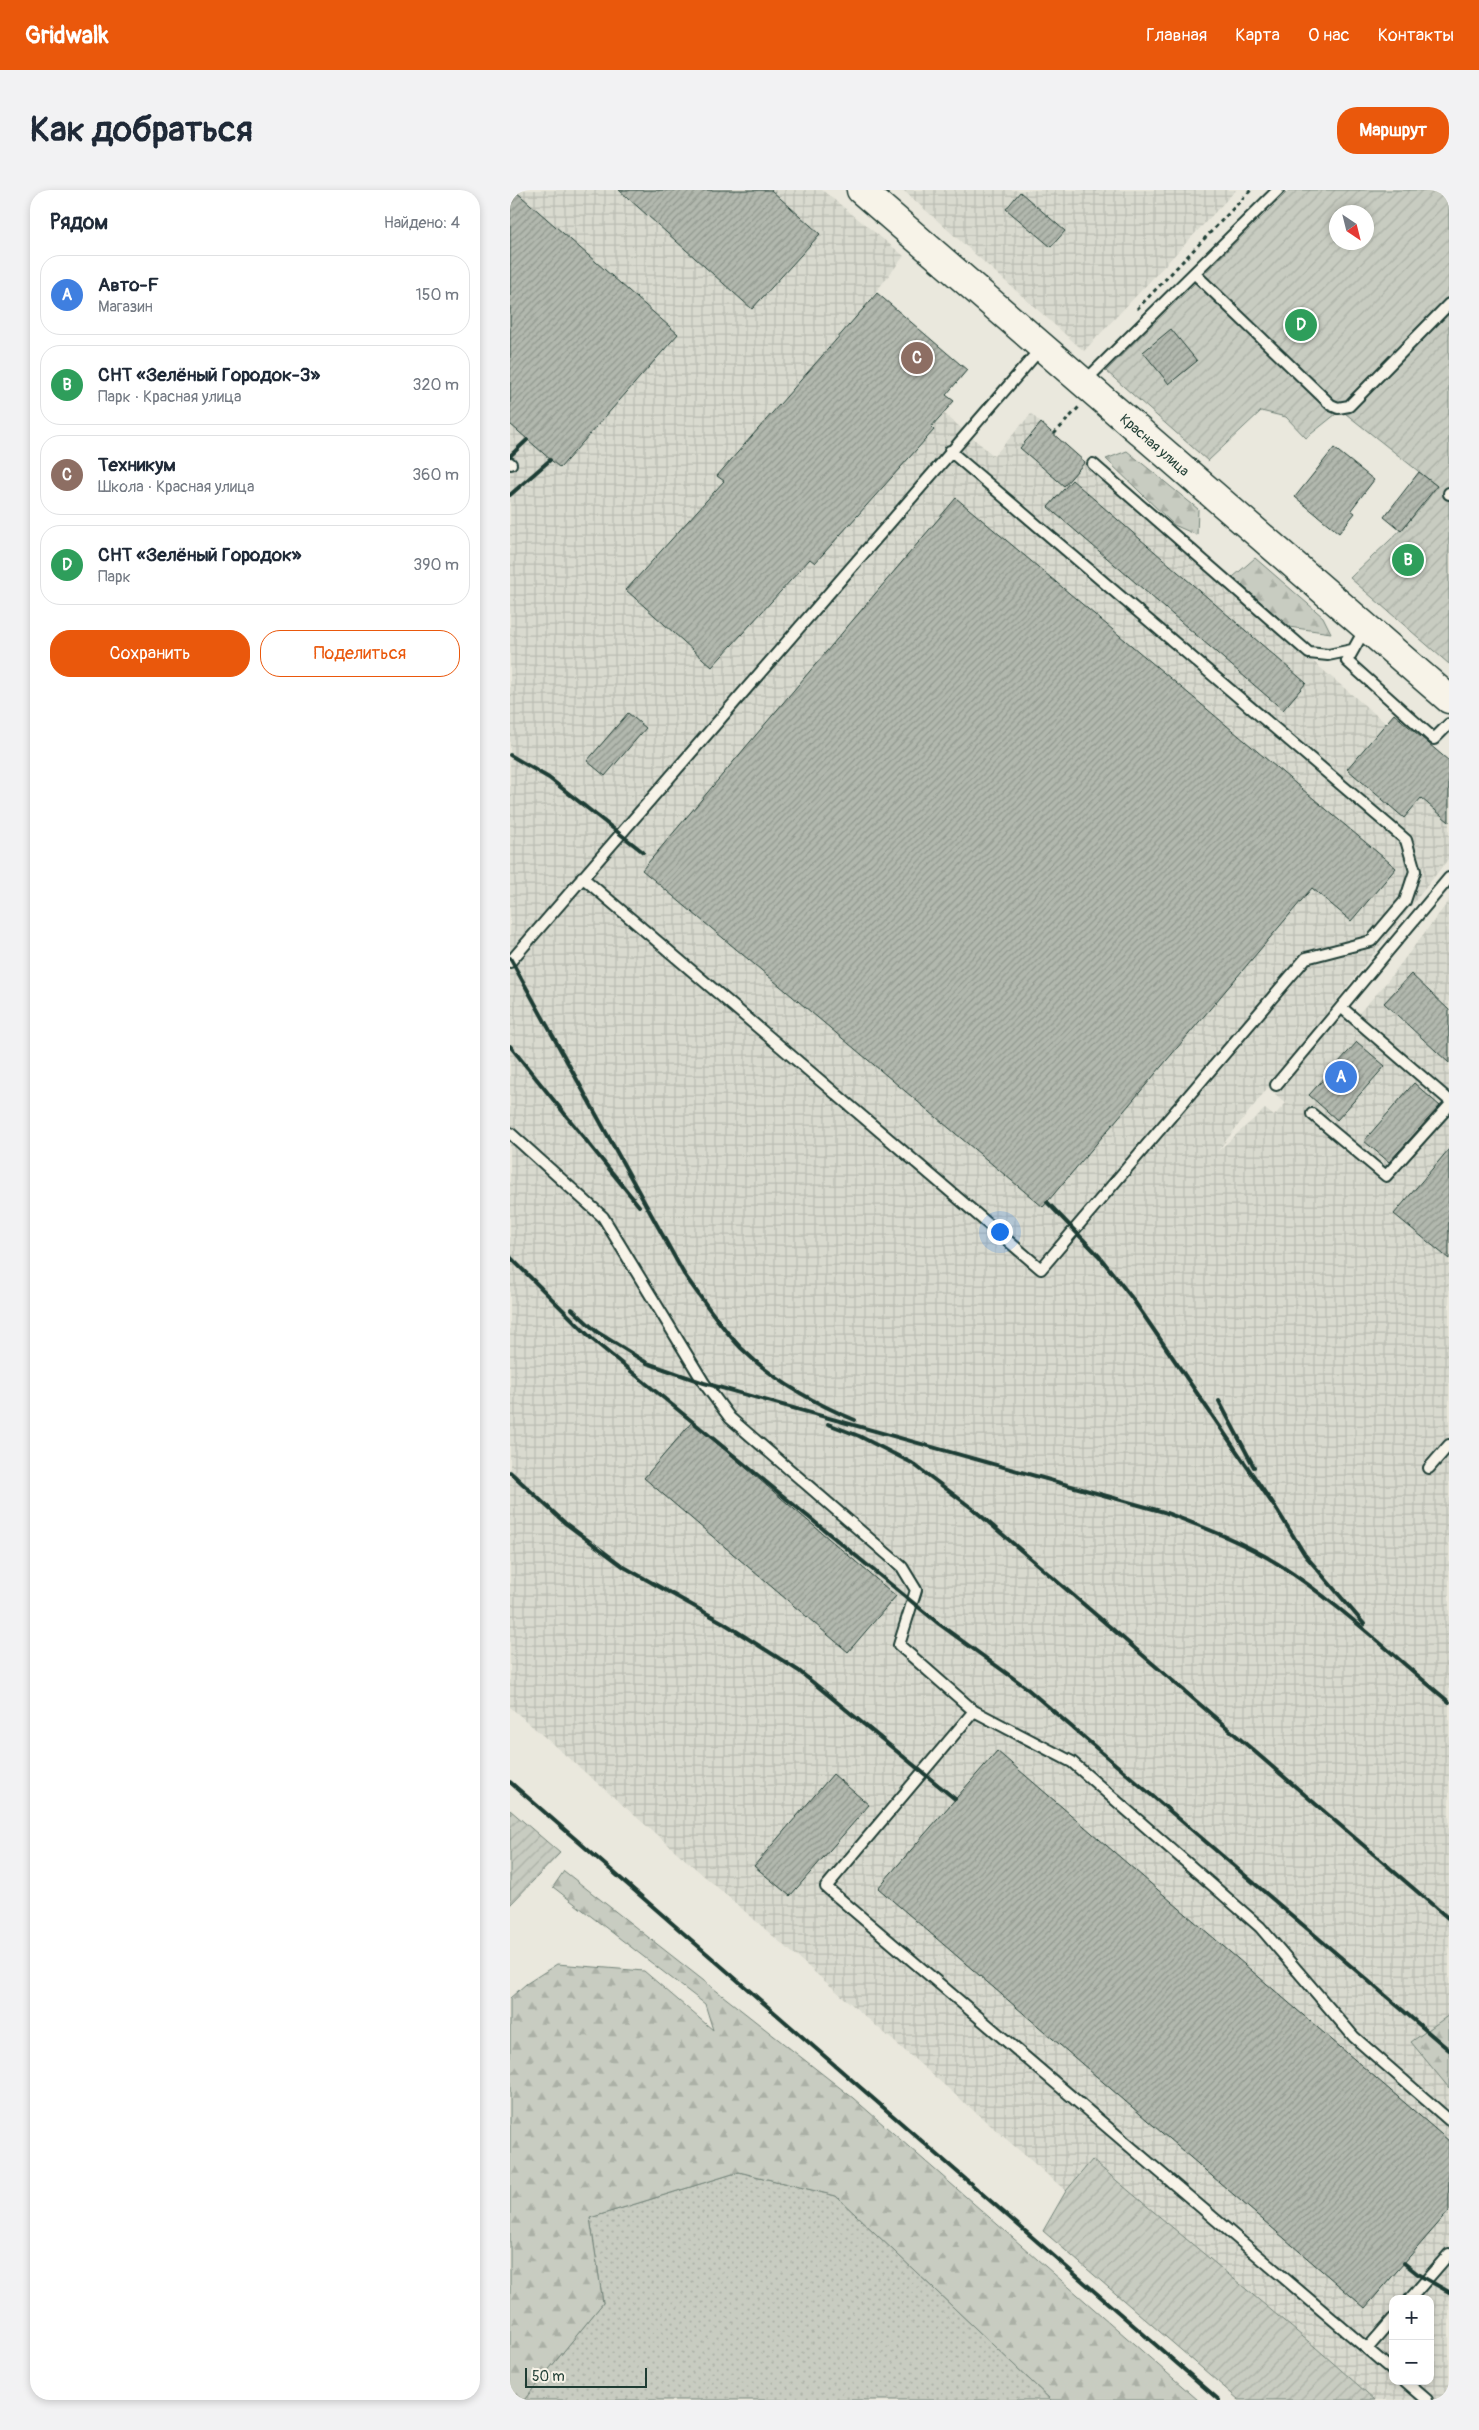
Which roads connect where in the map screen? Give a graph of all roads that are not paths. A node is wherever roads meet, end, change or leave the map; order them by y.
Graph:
1 (861, 190) edge
2 (1278, 190) edge
3 (1195, 274) junction
4 (1449, 304) edge
5 (1042, 346) junction
6 (1083, 392) junction
7 (950, 451) junction
8 (1093, 464) dead end
9 (1366, 627) junction
10 (1352, 650) junction
11 (1449, 699) edge
12 (1449, 724) edge
13 (582, 877) junction
14 (1449, 878) edge
15 (510, 962) edge
16 (1341, 1007) junction
17 (1276, 1085) dead end
18 (1449, 1100) edge
19 (1449, 1106) edge
20 (1312, 1114) dead end
21 (510, 1133) edge
22 (1449, 1445) edge
23 (1429, 1468) dead end
24 (974, 1711) junction
25 (1449, 2120) edge
26 (1449, 2254) edge
27 (1413, 2295) edge
28 (1389, 2324) edge
29 (1367, 2349) junction
30 (1389, 2368) edge
31 (1410, 2385) edge
32 (1427, 2400) edge

1 - 5 main road, Красная улица
2 - 3 lane
3 - 4 lane
3 - 6 lane
5 - 6 main road, Красная улица
5 - 7 lane
6 - 9 main road, Красная улица
7 - 13 lane
7 - 13 lane
8 - 10 lane
9 - 10 lane
9 - 11 main road, Красная улица
10 - 12 lane
13 - 15 lane
14 - 16 lane
16 - 17 lane
16 - 18 lane
19 - 20 lane
21 - 24 lane
22 - 23 lane
24 - 25 lane
24 - 29 lane
26 - 27 lane
28 - 29 lane
29 - 30 lane
31 - 32 lane

